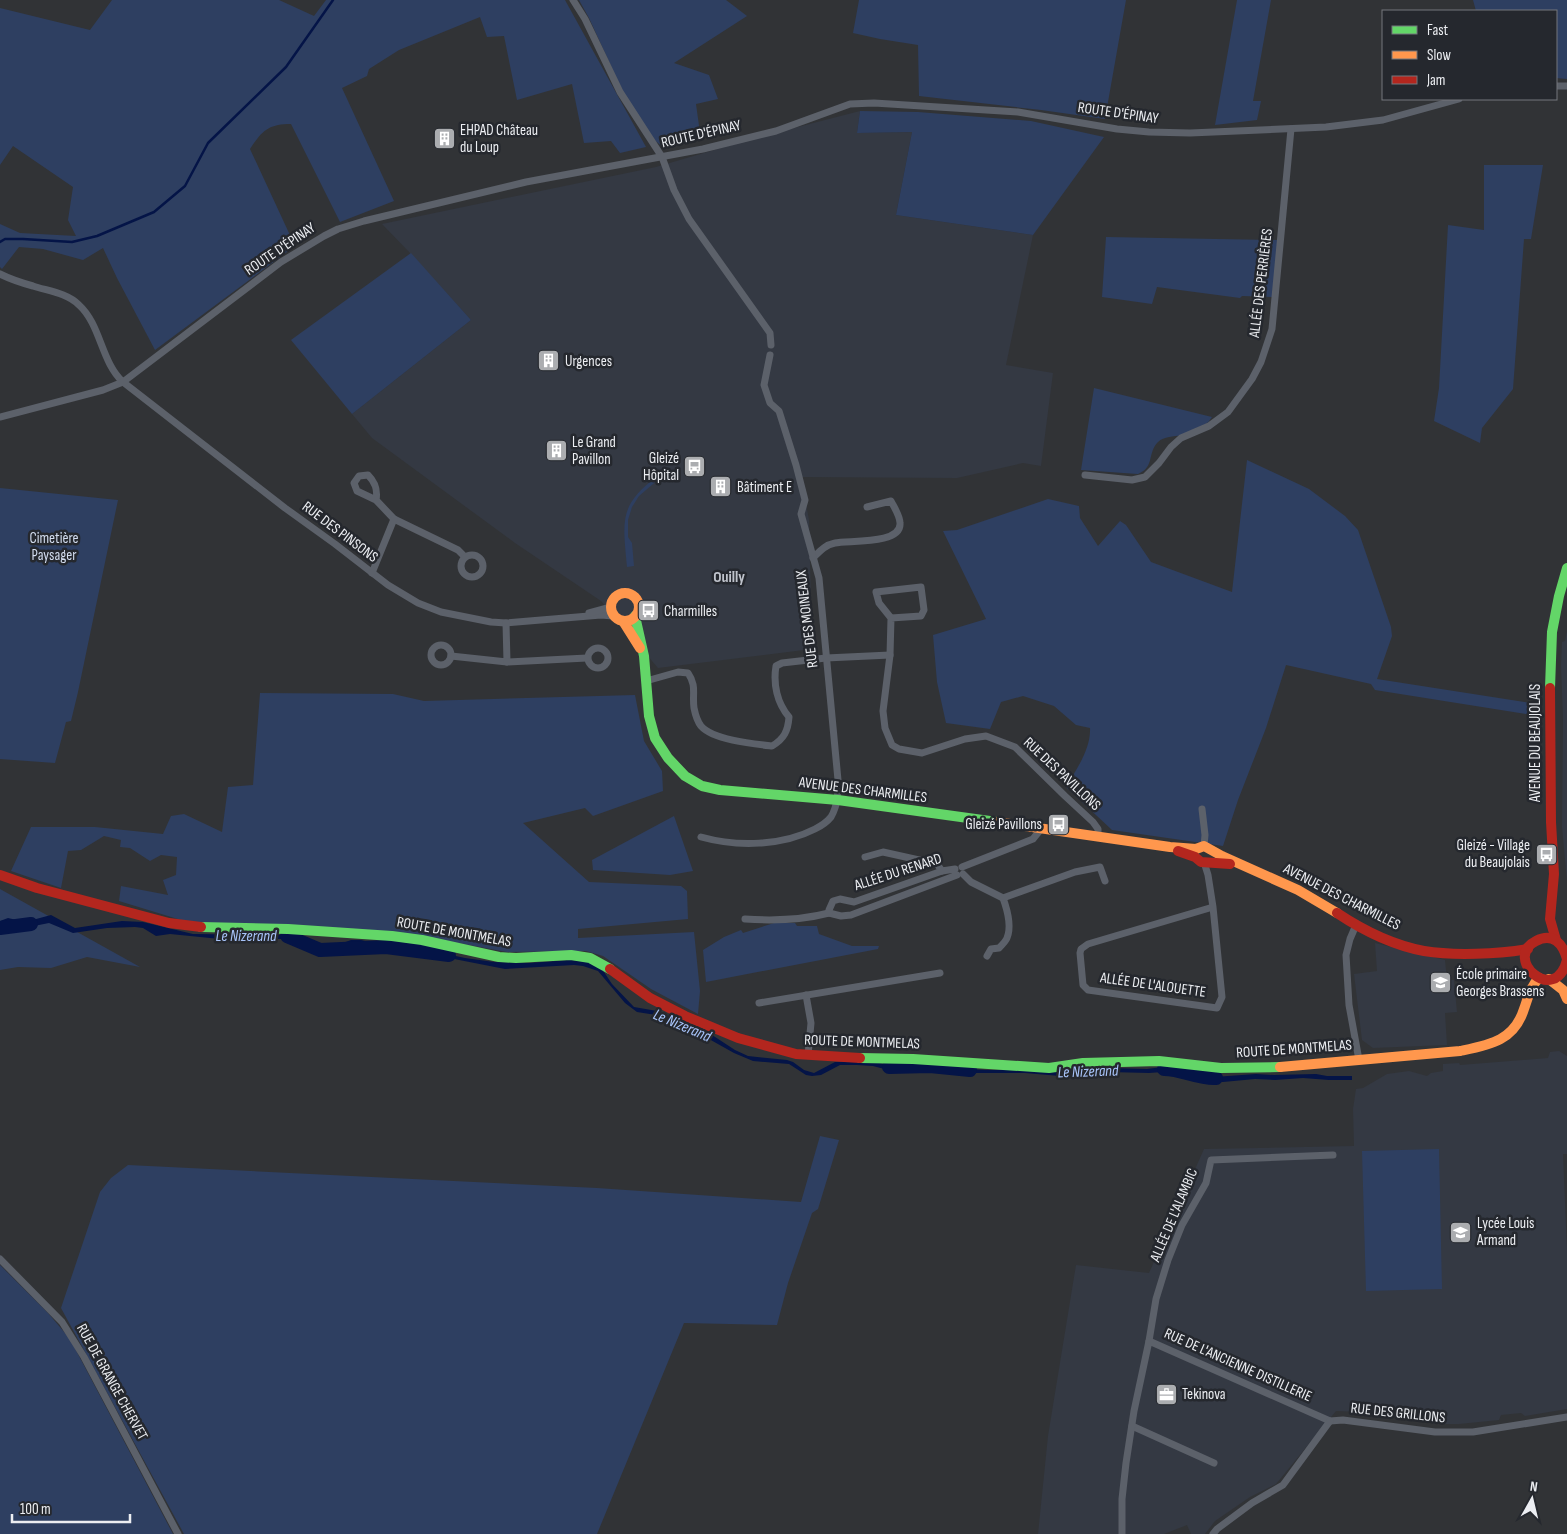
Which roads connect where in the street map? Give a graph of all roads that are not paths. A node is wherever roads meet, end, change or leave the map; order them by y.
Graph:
1 (573, 0) edge
2 (1455, 100) edge
3 (1291, 129) junction
4 (662, 158) junction
5 (0, 274) edge
6 (772, 346) dead end
7 (770, 355) dead end
8 (123, 382) junction
9 (0, 417) edge
10 (1085, 475) dead end
11 (376, 500) dead end
12 (867, 508) dead end
13 (394, 519) junction
14 (465, 557) dead end
15 (813, 558) junction
16 (1567, 568) edge
17 (372, 573) junction
18 (612, 611) junction
19 (635, 616) junction
20 (891, 618) junction
21 (623, 621) junction
22 (506, 623) junction
23 (890, 655) junction
24 (451, 656) dead end
25 (644, 656) junction
26 (588, 658) dead end
27 (826, 658) junction
28 (506, 662) junction
29 (646, 681) junction
30 (838, 800) junction
31 (1202, 809) dead end
32 (1041, 829) junction
33 (701, 836) dead end
34 (1098, 836) junction
35 (1203, 854) junction
36 (865, 857) dead end
37 (942, 871) junction
38 (959, 871) junction
39 (0, 875) edge
40 (1105, 881) dead end
41 (1003, 898) junction
42 (1213, 907) junction
43 (829, 913) junction
44 (745, 919) dead end
45 (1550, 919) junction
46 (1356, 925) junction
47 (1536, 940) junction
48 (1561, 944) edge
49 (1528, 949) junction
50 (1493, 953) junction
51 (987, 956) dead end
52 (1567, 965) edge
53 (1528, 969) junction
54 (940, 973) dead end
55 (1544, 979) junction
56 (806, 995) junction
57 (1567, 999) edge
58 (759, 1003) dead end
59 (1524, 1008) junction
60 (808, 1055) junction
61 (1359, 1060) junction
62 (1333, 1155) dead end
63 (0, 1259) edge
64 (1149, 1341) junction
65 (1567, 1417) edge
66 (1330, 1421) junction
67 (1132, 1426) junction
68 (1214, 1463) dead end
69 (178, 1534) edge
70 (1122, 1534) edge
71 (1212, 1534) edge

1 - 4 street
2 - 3 street, ROUTE D'ÉPINAY
3 - 4 street, ROUTE D'ÉPINAY
3 - 10 street, ALLÉE DES PERRIÈRES
4 - 6 street
4 - 8 street, ROUTE D'ÉPINAY
5 - 8 street, RUE DES PINSONS
7 - 15 street, RUE DES MOINEAUX
8 - 9 street, ROUTE D'ÉPINAY
8 - 17 street, RUE DES PINSONS
11 - 13 street
12 - 15 street
13 - 14 street
13 - 17 street
15 - 27 street, RUE DES MOINEAUX
16 - 45 street, AVENUE DU BEAUJOLAIS
17 - 22 street, RUE DES PINSONS
18 - 19 street
18 - 21 street
18 - 22 street, RUE DES PINSONS
19 - 21 street
19 - 25 street, AVENUE DES CHARMILLES
20 - 20 street
20 - 23 street, RUE DES PAVILLONS
21 - 25 street, AVENUE DES CHARMILLES
22 - 28 street
23 - 27 street
23 - 34 street, RUE DES PAVILLONS
24 - 28 street
25 - 29 street, AVENUE DES CHARMILLES
26 - 28 street
27 - 29 street
27 - 30 street, RUE DES MOINEAUX
29 - 30 street, AVENUE DES CHARMILLES
30 - 32 street, AVENUE DES CHARMILLES
30 - 33 street
31 - 35 street
32 - 34 street, AVENUE DES CHARMILLES
32 - 38 street, ALLÉE DU RENARD
34 - 35 street, AVENUE DES CHARMILLES
35 - 42 street
35 - 46 street, AVENUE DES CHARMILLES
36 - 37 street
37 - 38 street, ALLÉE DU RENARD
37 - 43 street, ALLÉE DU RENARD
38 - 41 street
38 - 43 street, ALLÉE DU RENARD
39 - 60 street, ROUTE DE MONTMELAS
40 - 41 street
41 - 51 street
42 - 42 street, ALLÉE DE L'ALOUETTE
43 - 44 street, ALLÉE DU RENARD
45 - 47 street, AVENUE DU BEAUJOLAIS
45 - 48 street, AVENUE DU BEAUJOLAIS
46 - 50 street, AVENUE DES CHARMILLES
46 - 61 street
47 - 48 street
47 - 49 street
48 - 52 street
49 - 50 street, AVENUE DES CHARMILLES
49 - 53 street
50 - 53 street, AVENUE DES CHARMILLES
52 - 55 street
53 - 55 street
53 - 59 street, ROUTE DE MONTMELAS
54 - 56 street
55 - 57 street
55 - 59 street, ROUTE DE MONTMELAS
56 - 58 street
56 - 60 street
59 - 61 street, ROUTE DE MONTMELAS
60 - 61 street, ROUTE DE MONTMELAS
62 - 64 street, ALLÉE DE L'ALAMBIC
63 - 69 street, RUE DE GRANGE CHERVET
64 - 66 street, RUE DE L'ANCIENNE DISTILLERIE
64 - 67 street, RUE DE L'ANCIENNE DISTILLERIE
65 - 66 street, RUE DES GRILLONS
66 - 71 street, RUE DES GRILLONS
67 - 68 street
67 - 70 street, RUE DE L'ANCIENNE DISTILLERIE

